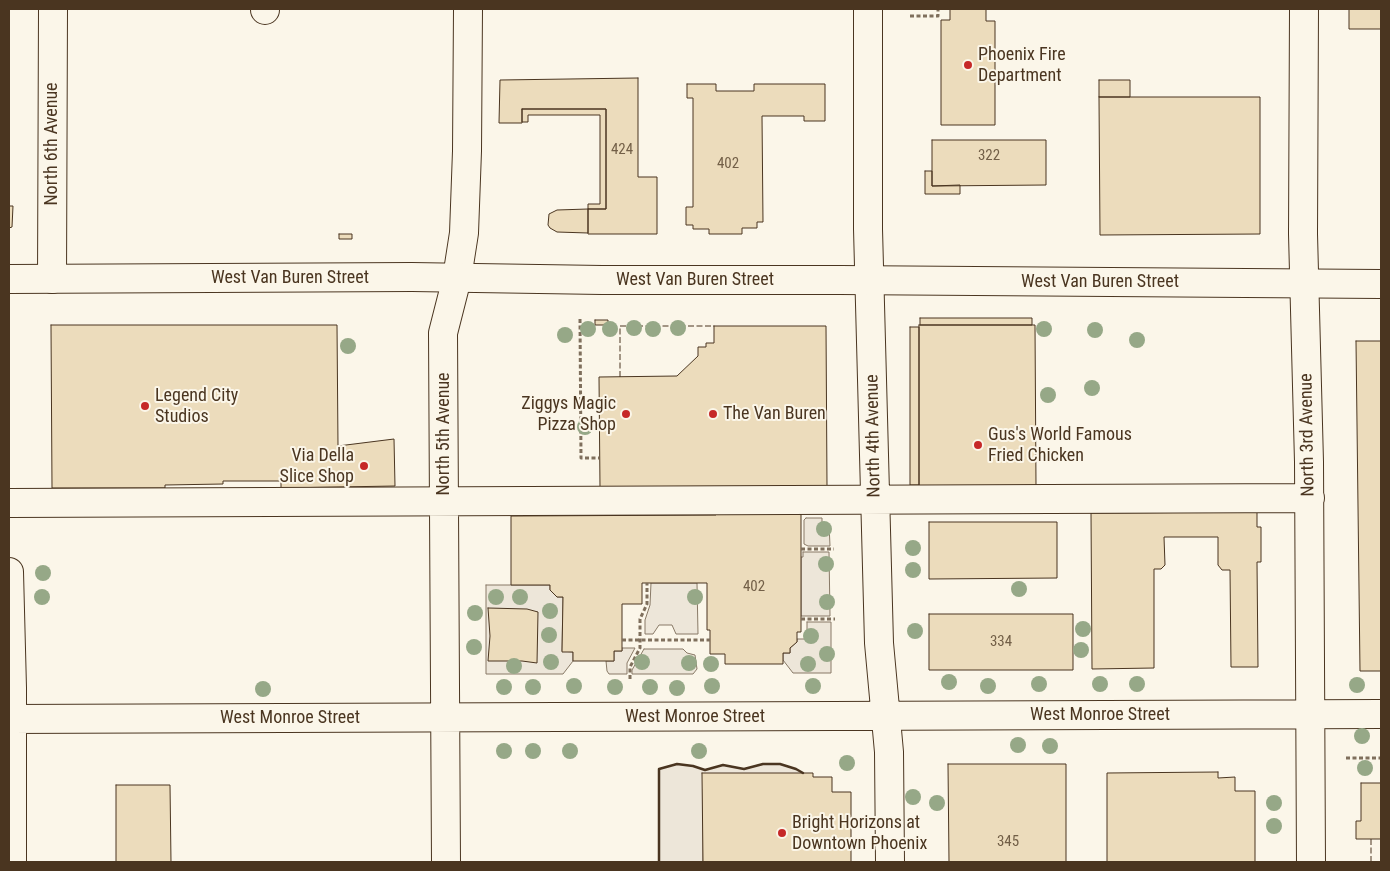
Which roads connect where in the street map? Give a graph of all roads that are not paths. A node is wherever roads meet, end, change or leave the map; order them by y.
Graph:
1 (53, 9) edge
2 (468, 9) edge
3 (868, 9) edge
4 (1304, 9) edge
5 (457, 278) junction
6 (9, 279) edge
7 (52, 279) junction
8 (870, 280) junction
9 (1304, 284) junction
10 (1381, 284) edge
11 (1310, 498) junction
12 (876, 499) junction
13 (444, 500) junction
14 (9, 503) edge
15 (9, 572) edge
16 (1312, 714) junction
17 (1381, 714) edge
18 (886, 716) junction
19 (444, 718) junction
20 (10, 719) edge
21 (12, 862) edge
22 (446, 862) edge
23 (890, 862) edge
24 (1312, 862) edge

1 - 7 street, North 6th Avenue
2 - 5 street, North 5th Avenue
3 - 8 street, North 4th Avenue
4 - 9 street, North 3rd Avenue
5 - 7 street, West Van Buren Street
5 - 8 street, West Van Buren Street
5 - 13 street, North 5th Avenue
6 - 7 street, West Van Buren Street
8 - 9 street, West Van Buren Street
8 - 12 street, North 4th Avenue
9 - 10 street, West Van Buren Street
9 - 11 street, North 3rd Avenue
11 - 12 street
11 - 16 street, North 3rd Avenue
12 - 13 street
12 - 18 street, North 4th Avenue
13 - 14 street
13 - 19 street, North 5th Avenue
15 - 20 street
16 - 17 street, West Monroe Street
16 - 18 street, West Monroe Street
16 - 24 street, North 3rd Avenue
18 - 19 street, West Monroe Street
18 - 23 street, North 4th Avenue
19 - 20 street, West Monroe Street
19 - 22 street, North 5th Avenue
20 - 21 street

